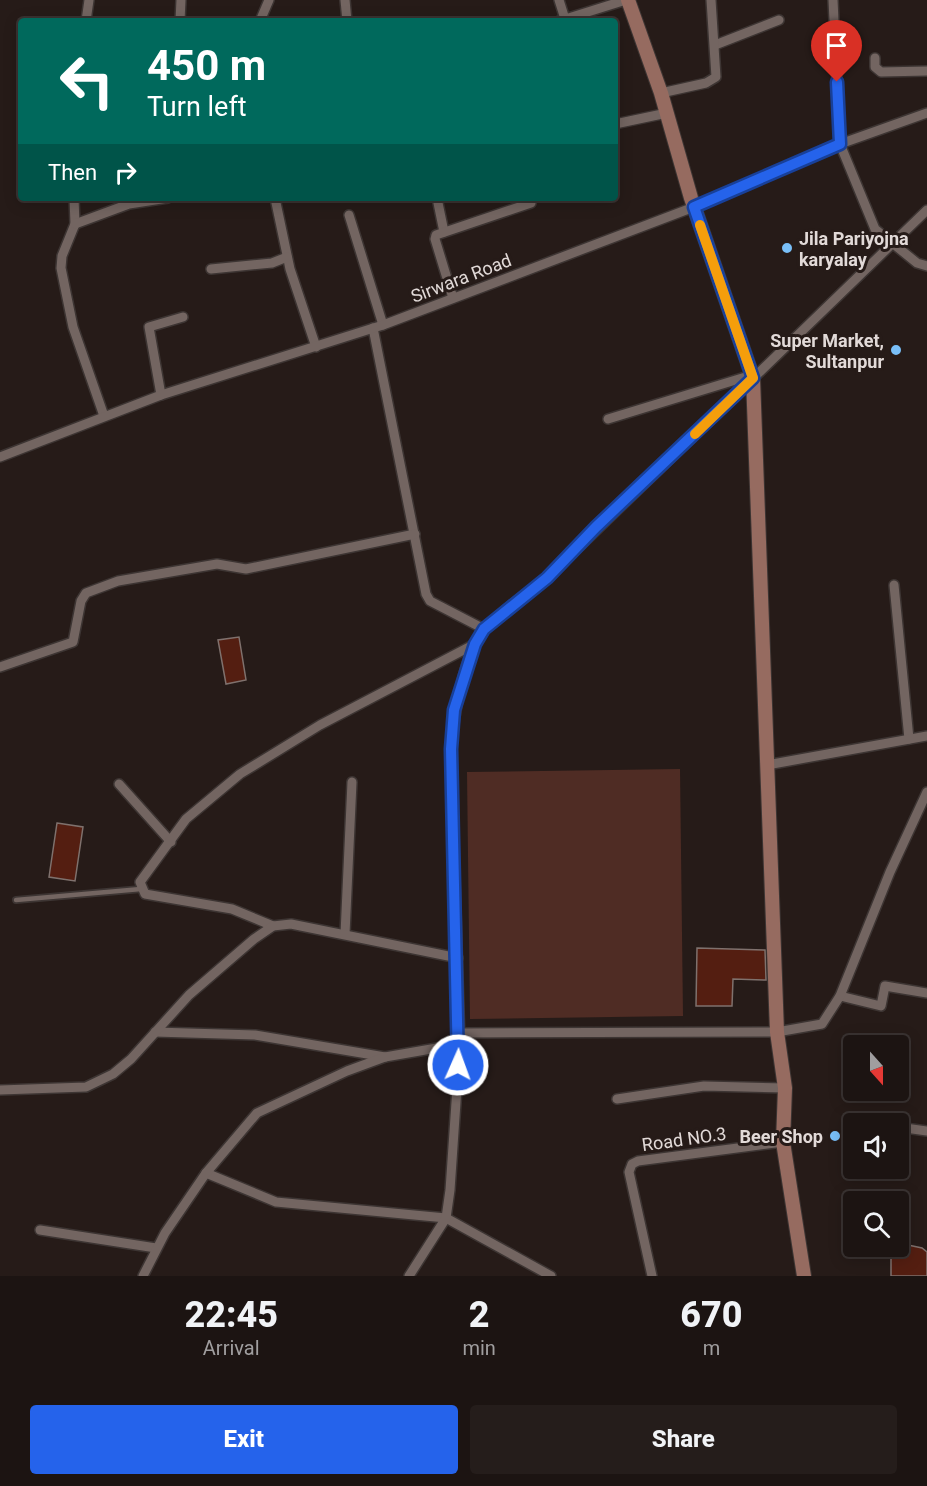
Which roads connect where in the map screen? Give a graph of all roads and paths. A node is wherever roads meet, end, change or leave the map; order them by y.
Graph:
1 (89, 0) edge
2 (181, 0) edge
3 (269, 0) edge
4 (345, 0) edge
5 (559, 0) edge
6 (627, 0) edge
7 (711, 0) edge
8 (833, 0) edge
9 (86, 18) edge
10 (180, 18) edge
11 (261, 18) edge
12 (347, 18) edge
13 (562, 18) edge
14 (568, 18) edge
15 (779, 20) dead end
16 (715, 45) junction
17 (875, 58) dead end
18 (927, 71) edge
19 (661, 93) junction
20 (667, 113) junction
21 (927, 113) edge
22 (618, 123) edge
23 (840, 144) junction
24 (74, 201) edge
25 (148, 201) edge
26 (275, 201) edge
27 (438, 201) edge
28 (531, 203) dead end
29 (694, 207) junction
30 (927, 210) edge
31 (349, 215) dead end
32 (75, 224) junction
33 (444, 231) junction
34 (893, 242) junction
35 (287, 257) junction
36 (927, 266) edge
37 (212, 269) dead end
38 (453, 298) junction
39 (183, 317) dead end
40 (378, 326) junction
41 (316, 346) junction
42 (752, 377) junction
43 (161, 395) junction
44 (104, 416) junction
45 (608, 419) dead end
46 (0, 457) edge
47 (415, 534) junction
48 (894, 585) dead end
49 (484, 629) junction
50 (475, 644) junction
51 (0, 668) edge
52 (927, 736) edge
53 (909, 738) junction
54 (767, 765) junction
55 (352, 782) dead end
56 (119, 784) dead end
57 (927, 792) edge
58 (171, 842) junction
59 (141, 889) junction
60 (16, 900) dead end
61 (273, 926) junction
62 (345, 934) junction
63 (458, 958) junction
64 (927, 993) edge
65 (840, 996) junction
66 (155, 1032) junction
67 (777, 1032) junction
68 (460, 1033) junction
69 (460, 1044) junction
70 (385, 1057) junction
71 (786, 1088) junction
72 (0, 1091) edge
73 (617, 1099) dead end
74 (909, 1129) edge
75 (927, 1131) edge
76 (783, 1142) junction
77 (206, 1173) junction
78 (446, 1218) junction
79 (40, 1230) dead end
80 (156, 1248) junction
81 (143, 1276) edge
82 (409, 1276) edge
83 (551, 1276) edge
84 (652, 1276) edge
85 (804, 1276) edge

1 - 9 street
2 - 10 street
3 - 11 street
4 - 12 street
5 - 13 street
6 - 14 street
6 - 19 street
7 - 16 street
8 - 23 street
15 - 16 street
16 - 19 street
17 - 18 street
19 - 20 street
20 - 22 street
20 - 29 street
21 - 23 street, Sirwara Road
23 - 29 street, Sirwara Road
23 - 34 street
24 - 32 street
25 - 32 street
26 - 35 street
27 - 33 street
28 - 33 street
29 - 38 street, Sirwara Road
29 - 42 street
30 - 34 street
31 - 40 street
32 - 44 street
33 - 38 street
34 - 36 street
34 - 42 street
35 - 37 street
35 - 41 street
38 - 40 street, Sirwara Road
39 - 43 street
40 - 41 street, Sirwara Road
40 - 47 street
41 - 43 street, Sirwara Road
42 - 45 street
42 - 49 street
42 - 54 street
43 - 44 street, Sirwara Road
44 - 46 street, Sirwara Road
47 - 49 street
47 - 51 street
48 - 53 street
49 - 50 street
50 - 58 street
50 - 63 street
52 - 53 street
53 - 54 street
54 - 67 street
55 - 62 street
56 - 58 street
57 - 65 street
58 - 59 street
59 - 60 lane
59 - 61 street
61 - 62 street
61 - 66 street
62 - 63 street
63 - 68 street
64 - 65 street
65 - 67 street
66 - 70 street
66 - 72 street
67 - 68 street
67 - 71 street
68 - 69 street
69 - 70 street
69 - 78 street
70 - 77 street
71 - 73 street
71 - 76 street
74 - 75 street
76 - 84 street, Road NO.3
76 - 85 street
77 - 78 street
77 - 80 street
78 - 82 street
78 - 83 street
79 - 80 street
80 - 81 street

